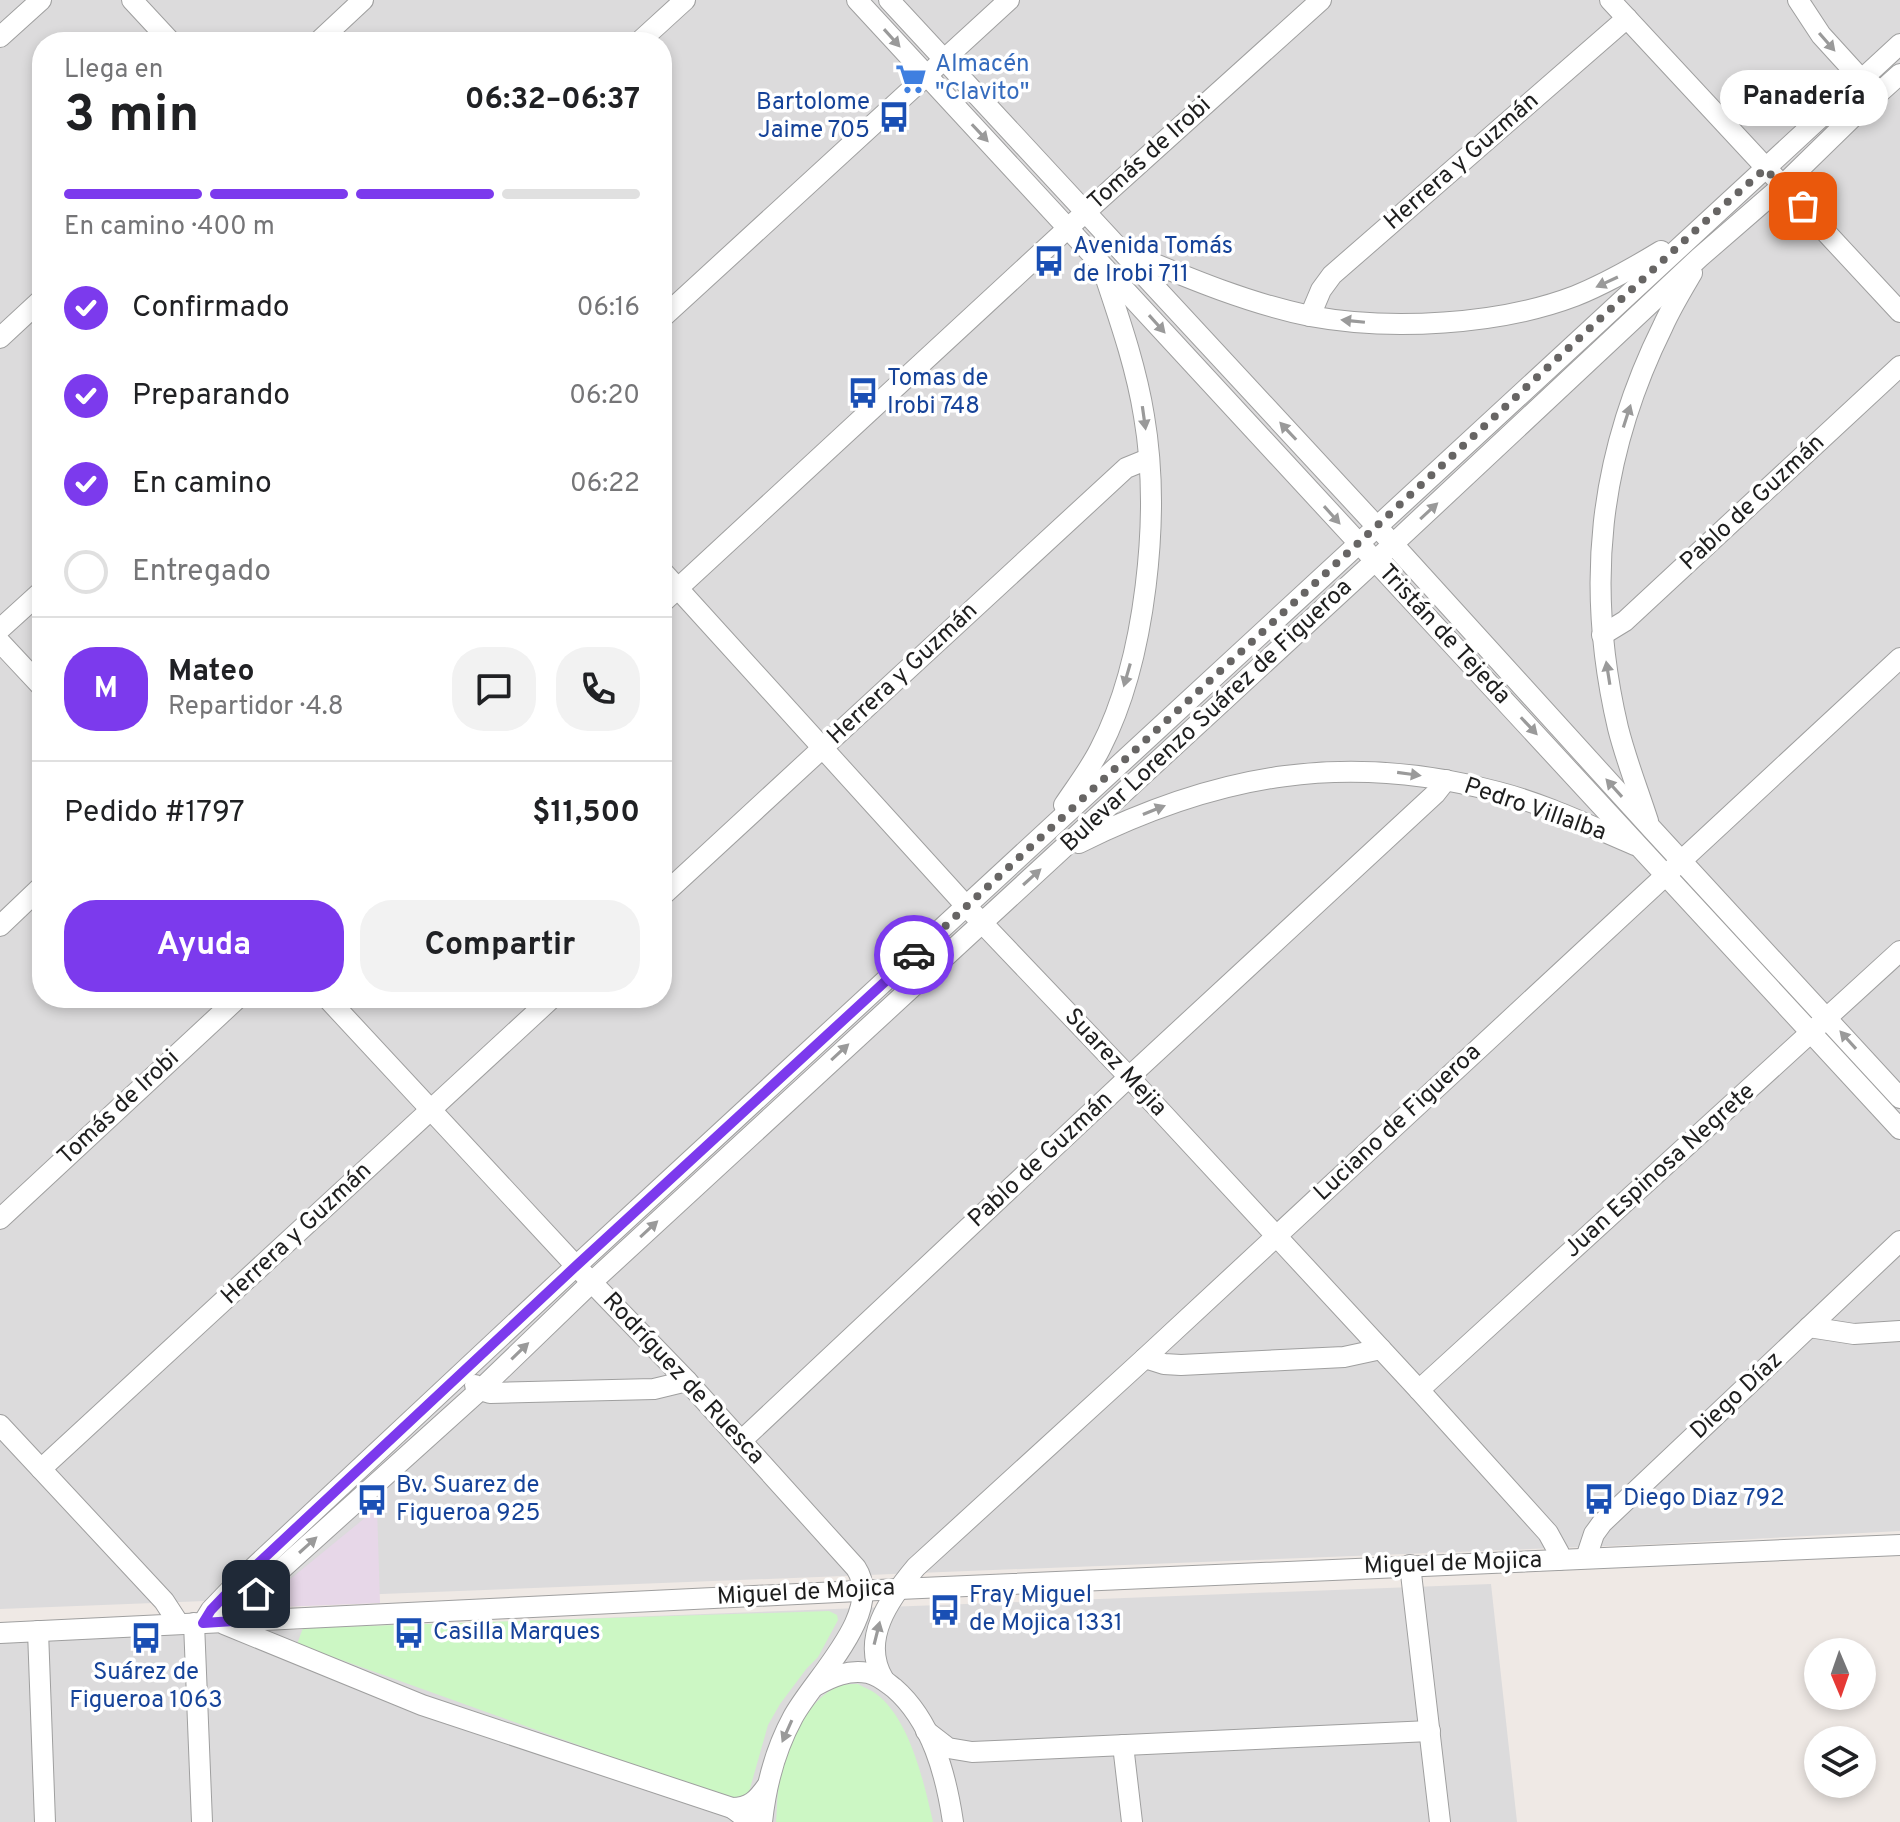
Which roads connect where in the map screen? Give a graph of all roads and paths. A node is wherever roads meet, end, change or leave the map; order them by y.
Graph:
1 (41, 0) edge
2 (132, 0) edge
3 (363, 0) edge
4 (685, 0) edge
5 (857, 0) edge
6 (889, 0) edge
7 (1009, 0) edge
8 (1321, 0) edge
9 (1610, 0) edge
10 (1798, 0) edge
11 (1627, 18) junction
12 (162, 32) edge
13 (329, 32) edge
14 (650, 32) edge
15 (0, 37) edge
16 (1900, 44) edge
17 (943, 60) junction
18 (1900, 74) edge
19 (927, 76) junction
20 (1862, 80) junction
21 (1900, 88) edge
22 (1860, 110) junction
23 (1765, 169) junction
24 (1783, 185) junction
25 (1085, 213) junction
26 (1068, 228) junction
27 (1698, 228) junction
28 (1121, 250) junction
29 (1700, 257) junction
30 (1101, 262) junction
31 (32, 308) edge
32 (672, 309) edge
33 (1900, 312) edge
34 (1310, 316) junction
35 (0, 338) edge
36 (1900, 366) edge
37 (1148, 459) junction
38 (1376, 527) junction
39 (1358, 543) junction
40 (1393, 544) junction
41 (1375, 561) junction
42 (672, 582) edge
43 (678, 588) junction
44 (672, 594) edge
45 (32, 600) edge
46 (0, 629) edge
47 (1602, 635) junction
48 (0, 642) edge
49 (1900, 658) edge
50 (32, 676) edge
51 (823, 747) junction
52 (1446, 780) junction
53 (1651, 828) junction
54 (1046, 833) junction
55 (1642, 848) junction
56 (1057, 854) junction
57 (1674, 867) junction
58 (672, 887) edge
59 (32, 896) edge
60 (967, 907) junction
61 (982, 922) junction
62 (0, 926) edge
63 (1900, 951) edge
64 (227, 1008) edge
65 (336, 1008) edge
66 (541, 1008) edge
67 (1820, 1025) junction
68 (1129, 1077) junction
69 (1900, 1098) edge
70 (431, 1110) junction
71 (1900, 1129) edge
72 (0, 1219) edge
73 (1277, 1236) junction
74 (1900, 1241) edge
75 (576, 1266) junction
76 (592, 1282) junction
77 (1809, 1327) junction
78 (1900, 1331) edge
79 (1381, 1349) junction
80 (1145, 1358) junction
81 (462, 1372) junction
82 (687, 1381) junction
83 (480, 1390) junction
84 (1419, 1390) junction
85 (0, 1425) edge
86 (741, 1441) junction
87 (41, 1469) junction
88 (1900, 1545) edge
89 (1586, 1558) junction
90 (1559, 1560) junction
91 (1410, 1565) junction
92 (899, 1589) junction
93 (864, 1591) junction
94 (206, 1623) junction
95 (38, 1631) junction
96 (0, 1633) edge
97 (884, 1680) junction
98 (814, 1687) junction
99 (926, 1731) junction
100 (1430, 1731) junction
101 (1123, 1745) junction
102 (972, 1752) junction
103 (767, 1786) junction
104 (947, 1792) junction
105 (732, 1808) junction
106 (45, 1822) edge
107 (202, 1822) edge
108 (751, 1822) edge
109 (762, 1822) edge
110 (953, 1822) edge
111 (1132, 1822) edge
112 (1440, 1822) edge

1 - 15 street
2 - 12 street
3 - 13 street
4 - 14 street
5 -> 19 street, Tristán de Tejeda
6 - 17 street, Tristán de Tejeda
7 - 17 street
8 - 25 street, Tomás de Irobi
9 - 11 street
10 -> 20 street
11 - 23 street
11 - 34 street, Herrera y Guzmán
16 - 20 street, Bulevar Lorenzo Suárez de Figueroa
17 - 19 street
17 - 25 street, Tristán de Tejeda
18 - 22 street, Bulevar Lorenzo Suárez de Figueroa
19 -> 26 street, Tristán de Tejeda
19 - 32 street
20 - 23 street, Bulevar Lorenzo Suárez de Figueroa
21 - 22 street
22 - 24 street, Bulevar Lorenzo Suárez de Figueroa
23 - 24 street
23 - 27 street, Bulevar Lorenzo Suárez de Figueroa
24 - 29 street, Bulevar Lorenzo Suárez de Figueroa
24 - 33 street
25 - 26 street, Tomás de Irobi
25 - 28 street, Tristán de Tejeda
26 - 30 street, Tristán de Tejeda
26 - 43 street, Tomás de Irobi
27 -> 34 street
27 - 38 street, Bulevar Lorenzo Suárez de Figueroa
28 - 34 street
38 -> 28 street, Tristán de Tejeda
40 -> 29 street, Bulevar Lorenzo Suárez de Figueroa
47 -> 29 street
30 -> 37 street
30 -> 39 street, Tristán de Tejeda
31 - 35 street
36 - 47 street, Pablo de Guzmán
37 - 51 street, Herrera y Guzmán
37 -> 54 street
38 - 39 street, Bulevar Lorenzo Suárez de Figueroa
38 - 40 street, Tristán de Tejeda
39 - 41 street, Tristán de Tejeda
39 - 54 street, Bulevar Lorenzo Suárez de Figueroa
40 - 41 street, Bulevar Lorenzo Suárez de Figueroa
53 -> 40 street, Tristán de Tejeda
41 -> 55 street, Tristán de Tejeda
41 - 56 street, Bulevar Lorenzo Suárez de Figueroa
42 - 43 street, Suarez Mejia
43 - 44 street, Tomás de Irobi
43 - 51 street, Suarez Mejia
45 - 46 street
53 -> 47 street
48 - 50 street
49 - 57 street, Luciano de Figueroa
51 - 58 street, Herrera y Guzmán
51 - 60 street, Suarez Mejia
52 - 55 street, Pedro Villalba
56 -> 52 street, Pedro Villalba
52 - 68 street, Pablo de Guzmán
53 - 57 street, Tristán de Tejeda
54 - 60 street, Bulevar Lorenzo Suárez de Figueroa
55 - 57 street, Tristán de Tejeda
61 -> 56 street, Bulevar Lorenzo Suárez de Figueroa
57 - 67 street, Tristán de Tejeda
57 - 73 street, Luciano de Figueroa
59 - 62 street
60 - 61 street, Suarez Mejia
60 - 75 street, Bulevar Lorenzo Suárez de Figueroa
61 - 68 street, Suarez Mejia
76 -> 61 street, Bulevar Lorenzo Suárez de Figueroa
63 - 67 street, Juan Espinosa Negrete
64 - 72 street, Tomás de Irobi
65 - 70 street, Rodríguez de Ruesca
66 - 70 street, Herrera y Guzmán
69 -> 67 street, Tristán de Tejeda
67 - 71 street, Tristán de Tejeda
67 - 84 street, Juan Espinosa Negrete
68 - 73 street, Suarez Mejia
68 - 86 street, Pablo de Guzmán
70 - 75 street, Rodríguez de Ruesca
70 - 87 street, Herrera y Guzmán
73 - 79 street, Suarez Mejia
73 - 80 street, Luciano de Figueroa
74 - 77 street, Diego Díaz
75 - 76 street, Rodríguez de Ruesca
75 - 81 street, Bulevar Lorenzo Suárez de Figueroa
76 - 82 street, Rodríguez de Ruesca
83 -> 76 street, Bulevar Lorenzo Suárez de Figueroa
77 - 78 street
77 - 89 street, Diego Díaz
79 - 80 street
79 - 84 street, Suarez Mejia
80 - 92 street, Luciano de Figueroa
81 - 83 street
81 - 94 street, Bulevar Lorenzo Suárez de Figueroa
82 - 83 street
82 - 86 street, Rodríguez de Ruesca
94 -> 83 street, Bulevar Lorenzo Suárez de Figueroa
84 - 90 street, Suarez Mejia
85 - 87 street
86 - 93 street, Rodríguez de Ruesca
87 - 94 street
88 - 89 street, Miguel de Mojica
89 - 90 street, Miguel de Mojica
90 - 91 street, Miguel de Mojica
91 - 92 street, Miguel de Mojica
91 - 100 street
92 - 93 street, Miguel de Mojica
97 -> 92 street, Luciano de Figueroa
93 - 94 street, Miguel de Mojica
93 - 98 street
94 - 95 street, Miguel de Mojica
94 - 105 street
94 - 107 street
95 - 96 street, Miguel de Mojica
95 - 106 street
97 - 98 street
97 - 99 street
98 -> 103 street
99 - 102 street
99 - 104 street
100 - 101 street
100 - 112 street
101 - 102 street
101 - 111 street
102 - 104 street
103 - 105 street
103 - 109 street
104 - 110 street
105 - 108 street

